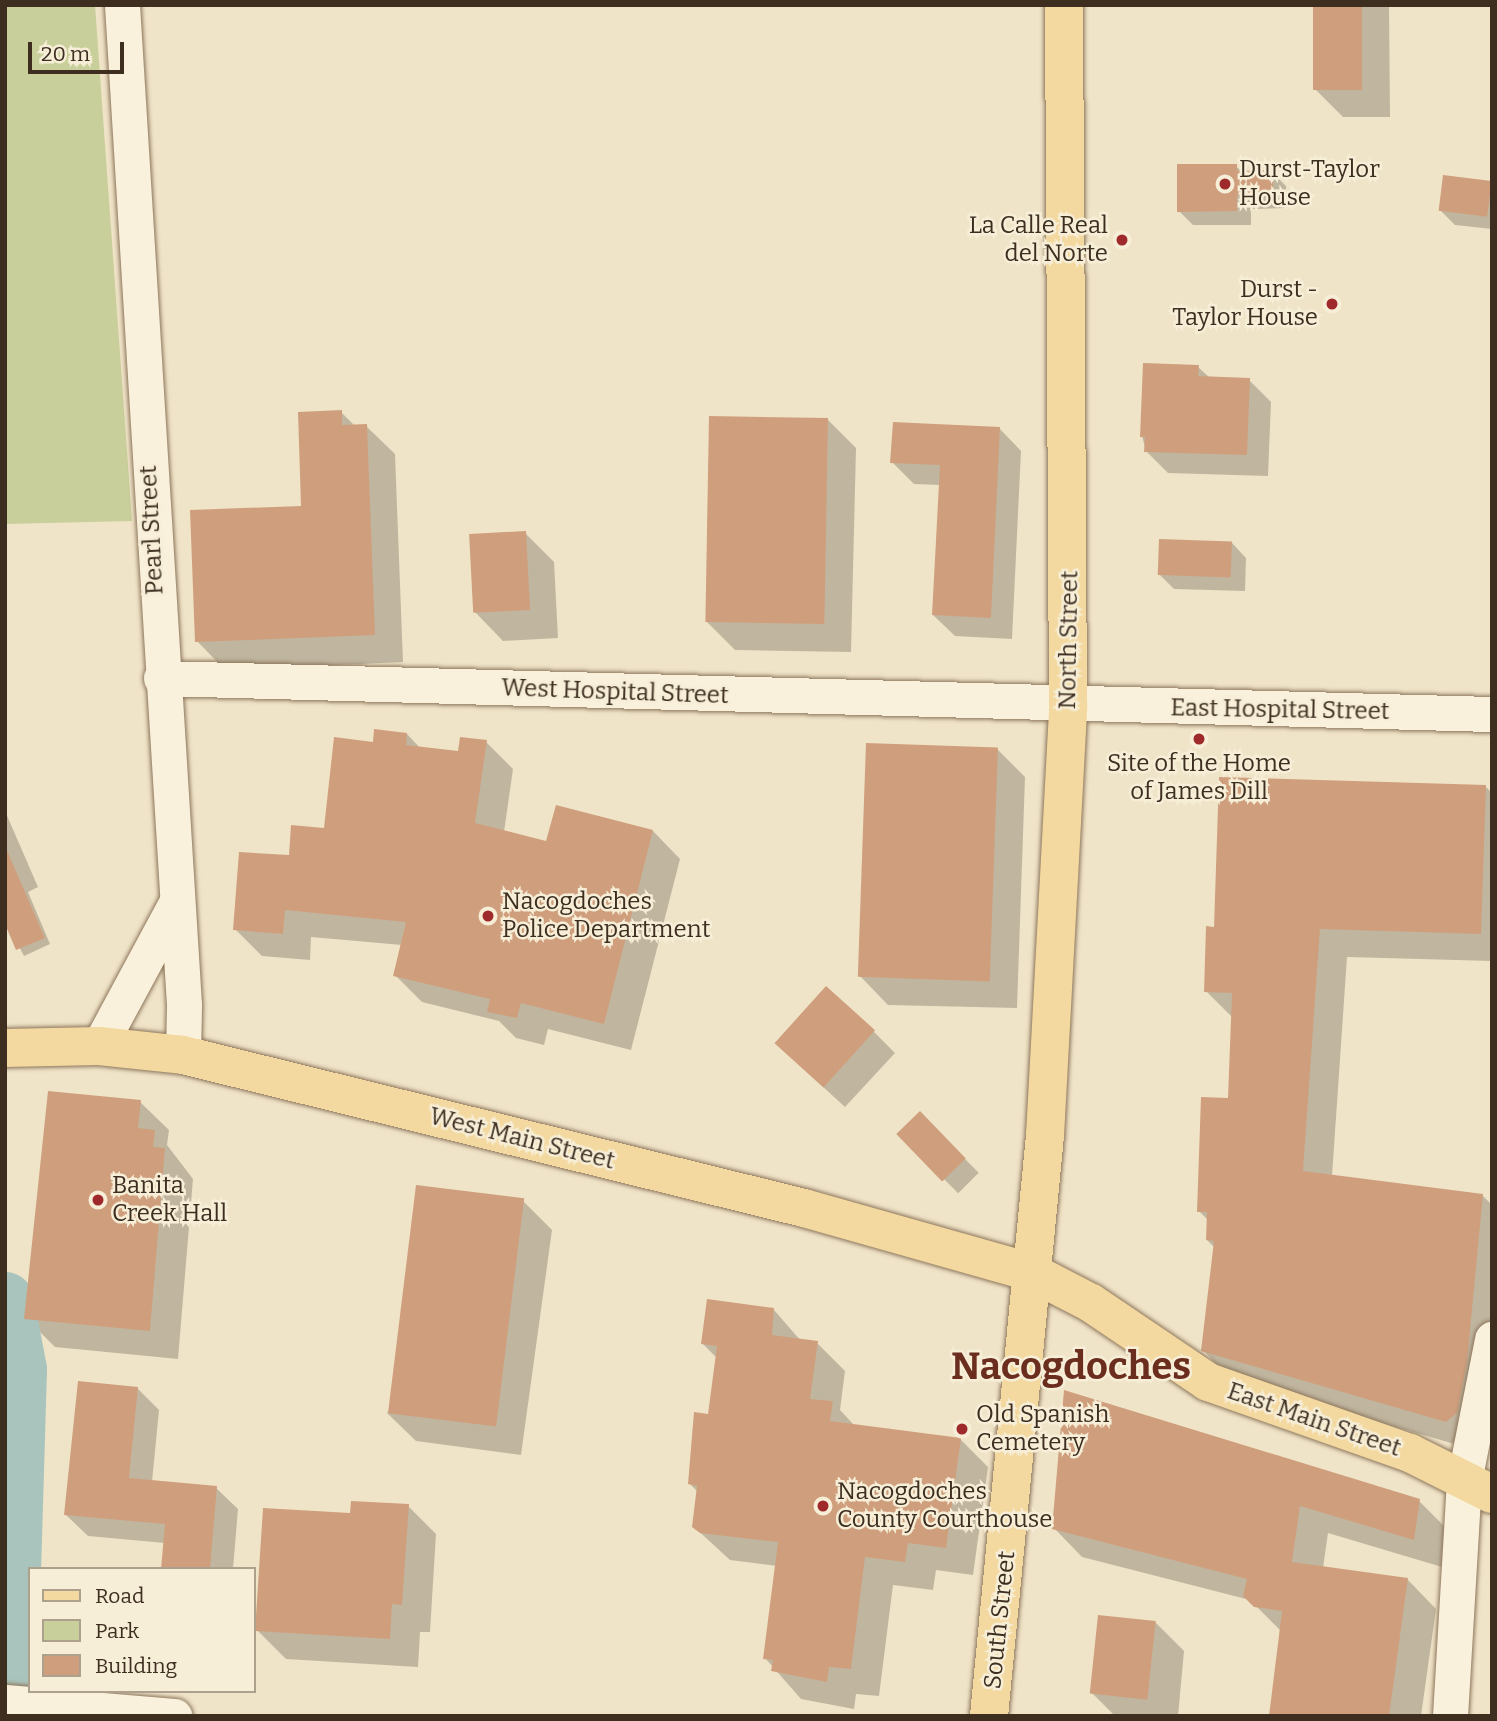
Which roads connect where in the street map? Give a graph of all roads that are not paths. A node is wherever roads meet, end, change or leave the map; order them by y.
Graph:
1 (122, 5) edge
2 (1064, 5) edge
3 (161, 678) junction
4 (1068, 706) junction
5 (1492, 714) edge
6 (176, 902) junction
7 (99, 1045) junction
8 (14, 1047) edge
9 (183, 1055) junction
10 (1033, 1273) junction
11 (1492, 1339) edge
12 (1478, 1488) edge
13 (5, 1702) edge
14 (174, 1716) edge
15 (989, 1716) edge
16 (1450, 1716) edge

1 - 3 street, Pearl Street
2 - 4 main road, North Street
3 - 4 street, West Hospital Street
3 - 6 street, Pearl Street
4 - 5 street, East Hospital Street
4 - 10 main road, North Street
6 - 7 street
6 - 9 street, Pearl Street
7 - 8 main road, West Main Street
7 - 9 main road, West Main Street
9 - 10 main road, West Main Street
10 - 12 main road, East Main Street
10 - 15 main road, South Street
11 - 12 street
12 - 16 street
13 - 14 street

